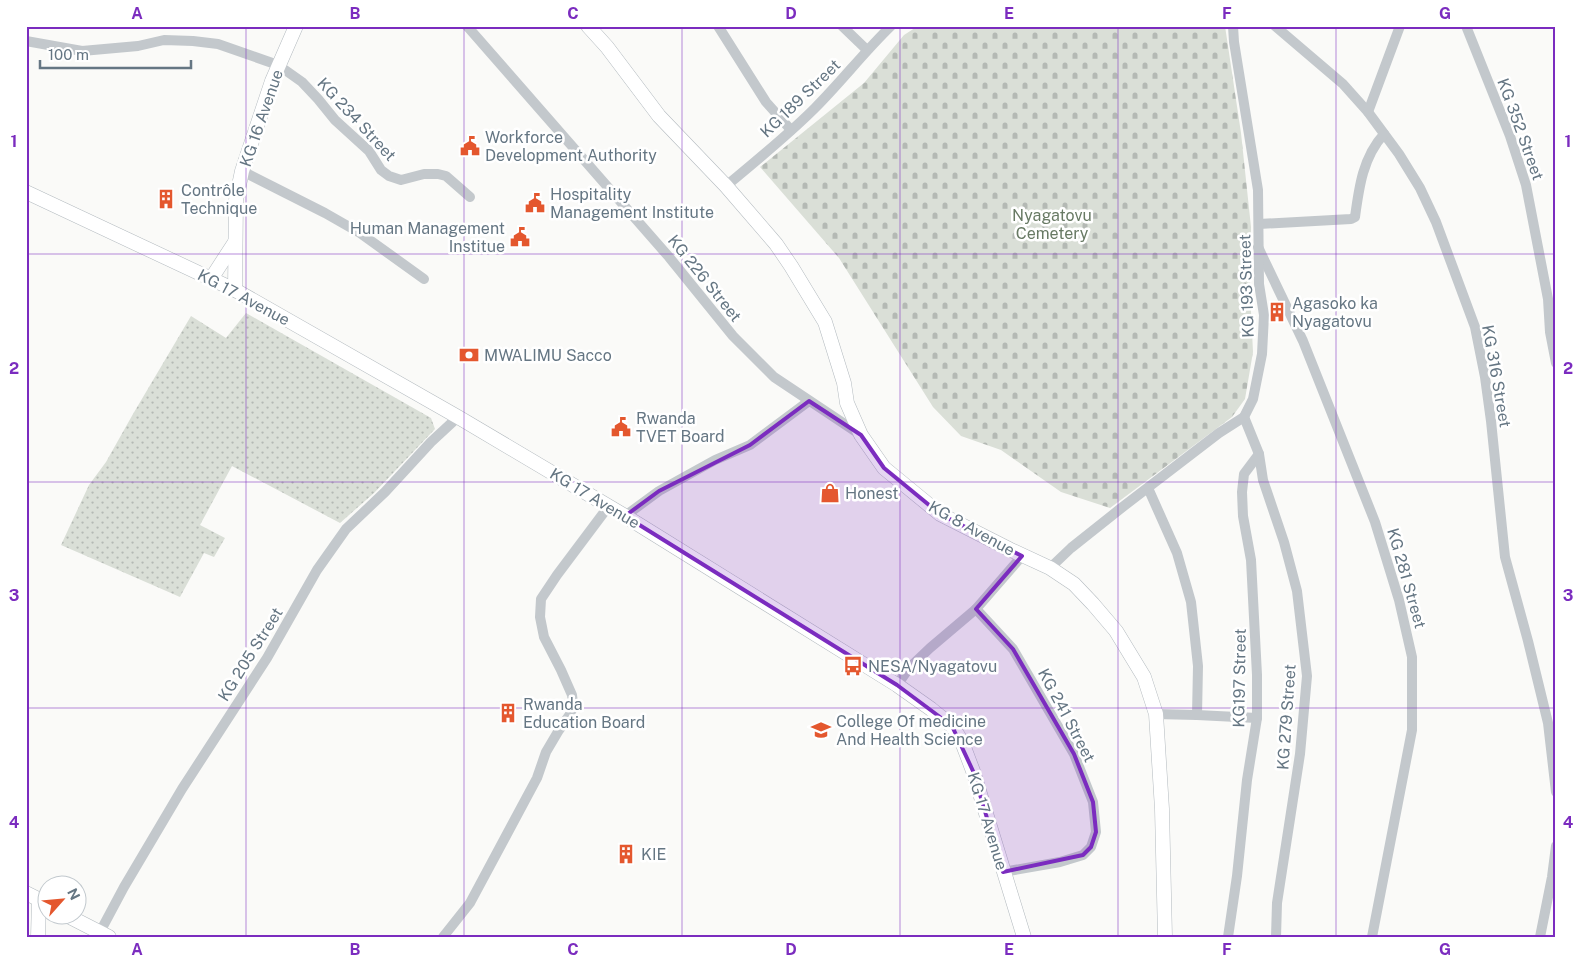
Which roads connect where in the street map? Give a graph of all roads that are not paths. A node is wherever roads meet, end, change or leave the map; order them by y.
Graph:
1 (296, 26) edge
2 (467, 26) edge
3 (588, 26) edge
4 (718, 26) edge
5 (842, 26) edge
6 (891, 26) edge
7 (1233, 26) edge
8 (1275, 26) edge
9 (1400, 26) edge
10 (1466, 26) edge
11 (26, 41) edge
12 (867, 50) junction
13 (278, 65) junction
14 (1368, 112) junction
15 (791, 130) junction
16 (1384, 134) junction
17 (242, 171) junction
18 (726, 186) junction
19 (26, 192) edge
20 (470, 197) dead end
21 (1259, 224) junction
22 (235, 242) junction
23 (1258, 247) junction
24 (211, 279) junction
25 (424, 279) dead end
26 (235, 290) junction
27 (1556, 363) edge
28 (809, 401) junction
29 (458, 417) junction
30 (1244, 417) junction
31 (860, 435) junction
32 (1259, 454) junction
33 (1148, 488) junction
34 (608, 507) junction
35 (625, 516) junction
36 (1022, 556) junction
37 (1050, 568) junction
38 (976, 609) junction
39 (897, 685) junction
40 (1156, 714) junction
41 (1197, 715) junction
42 (1257, 718) junction
43 (1556, 792) edge
44 (1556, 846) edge
45 (1003, 872) junction
46 (26, 893) edge
47 (38, 899) edge
48 (88, 926) edge
49 (104, 934) edge
50 (443, 937) edge
51 (1024, 937) edge
52 (1165, 937) edge
53 (1228, 937) edge
54 (1276, 937) edge
55 (1372, 937) edge
56 (1540, 937) edge

1 - 13 street, KG 16 Avenue
2 - 28 street, KG 226 Street
3 - 18 street, KG 8 Avenue
4 - 15 street
5 - 12 street
6 - 12 street, KG 189 Street
7 - 21 street, KG 193 Street
8 - 14 street, KG 316 Street
9 - 14 street
10 - 27 street, KG 352 Street
11 - 13 street, KG 234 Street
12 - 15 street, KG 189 Street
13 - 17 street, KG 16 Avenue
13 - 20 street, KG 234 Street
14 - 16 street, KG 316 Street
15 - 18 street, KG 189 Street
16 - 21 street
16 - 43 street, KG 316 Street
17 - 22 street, KG 16 Avenue
17 - 25 street
18 - 31 street, KG 8 Avenue
19 - 24 street, KG 17 Avenue
21 - 23 street, KG 193 Street
22 - 24 street
22 - 26 street, KG 16 Avenue
23 - 30 street, KG 193 Street
23 - 55 street, KG 281 Street
24 - 26 street, KG 17 Avenue
26 - 29 street, KG 17 Avenue
28 - 31 street, KG 226 Street
28 - 35 street
29 - 34 street, KG 17 Avenue
29 - 49 street, KG 205 Street
30 - 32 street, KG 279 Street
30 - 33 street
31 - 36 street, KG 8 Avenue
32 - 42 street, KG197 Street
32 - 54 street, KG 279 Street
33 - 37 street
33 - 41 street
34 - 35 street, KG 17 Avenue
34 - 50 street
35 - 39 street, KG 17 Avenue
36 - 37 street, KG 8 Avenue
36 - 38 street
37 - 40 street, KG 8 Avenue
38 - 39 street
38 - 45 street, KG 241 Street
39 - 45 street, KG 17 Avenue
40 - 41 street
40 - 52 street, KG 8 Avenue
41 - 42 street
42 - 53 street, KG197 Street
44 - 56 street
45 - 51 street, KG 17 Avenue
46 - 47 street
48 - 49 street

